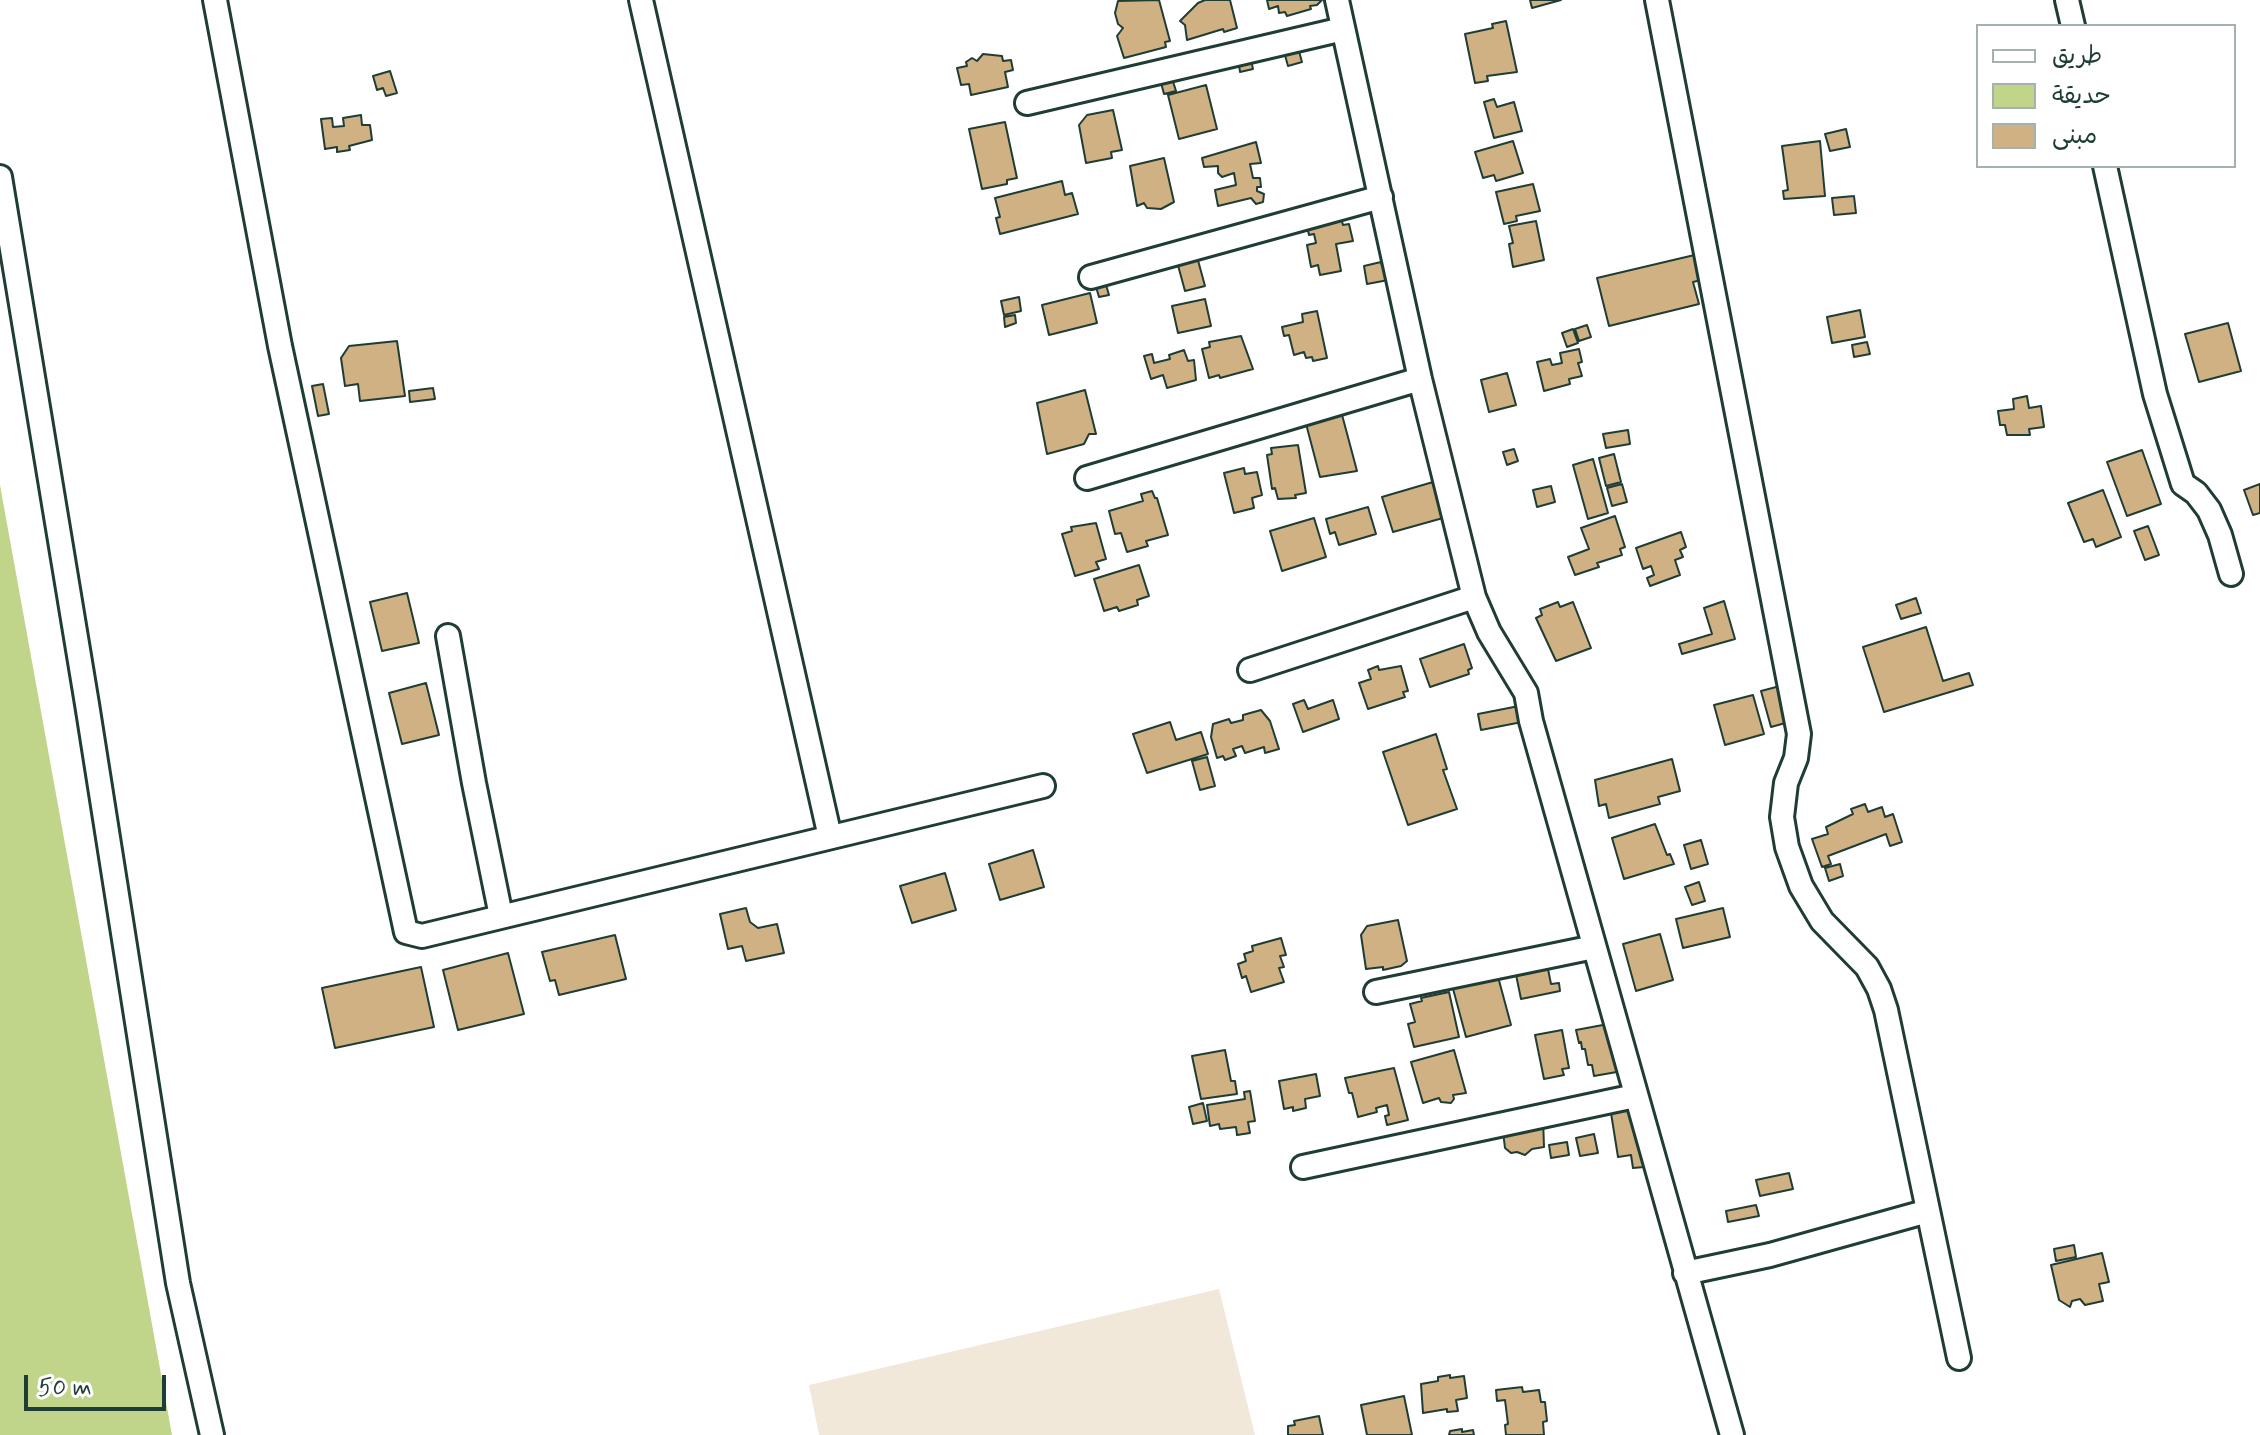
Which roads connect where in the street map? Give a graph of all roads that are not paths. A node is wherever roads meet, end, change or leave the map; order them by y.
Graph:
1 (215, 0) edge
2 (641, 0) edge
3 (1337, 0) edge
4 (1657, 0) edge
5 (2067, 0) edge
6 (2073, 24) edge
7 (1343, 29) junction
8 (1027, 103) dead end
9 (2105, 168) edge
10 (0, 177) edge
11 (1381, 197) junction
12 (1091, 277) dead end
13 (1420, 379) junction
14 (1087, 478) dead end
15 (2231, 574) dead end
16 (1474, 597) junction
17 (448, 636) dead end
18 (1250, 670) dead end
19 (1043, 786) dead end
20 (830, 837) junction
21 (501, 916) junction
22 (1594, 947) junction
23 (1376, 992) dead end
24 (1635, 1096) junction
25 (1303, 1167) dead end
26 (1928, 1211) junction
27 (1685, 1273) junction
28 (1959, 1358) dead end
29 (212, 1435) edge
30 (1732, 1435) edge

1 - 21 street
2 - 20 street
3 - 7 street
4 - 26 street
5 - 6 street
7 - 8 street
7 - 11 street
9 - 15 street
10 - 29 street
11 - 12 street
11 - 13 street
13 - 14 street
13 - 16 street
16 - 18 street
16 - 22 street
17 - 21 street
19 - 20 street
20 - 21 street
22 - 23 street
22 - 24 street
24 - 25 street
24 - 27 street
26 - 27 street
26 - 28 street
27 - 30 street

